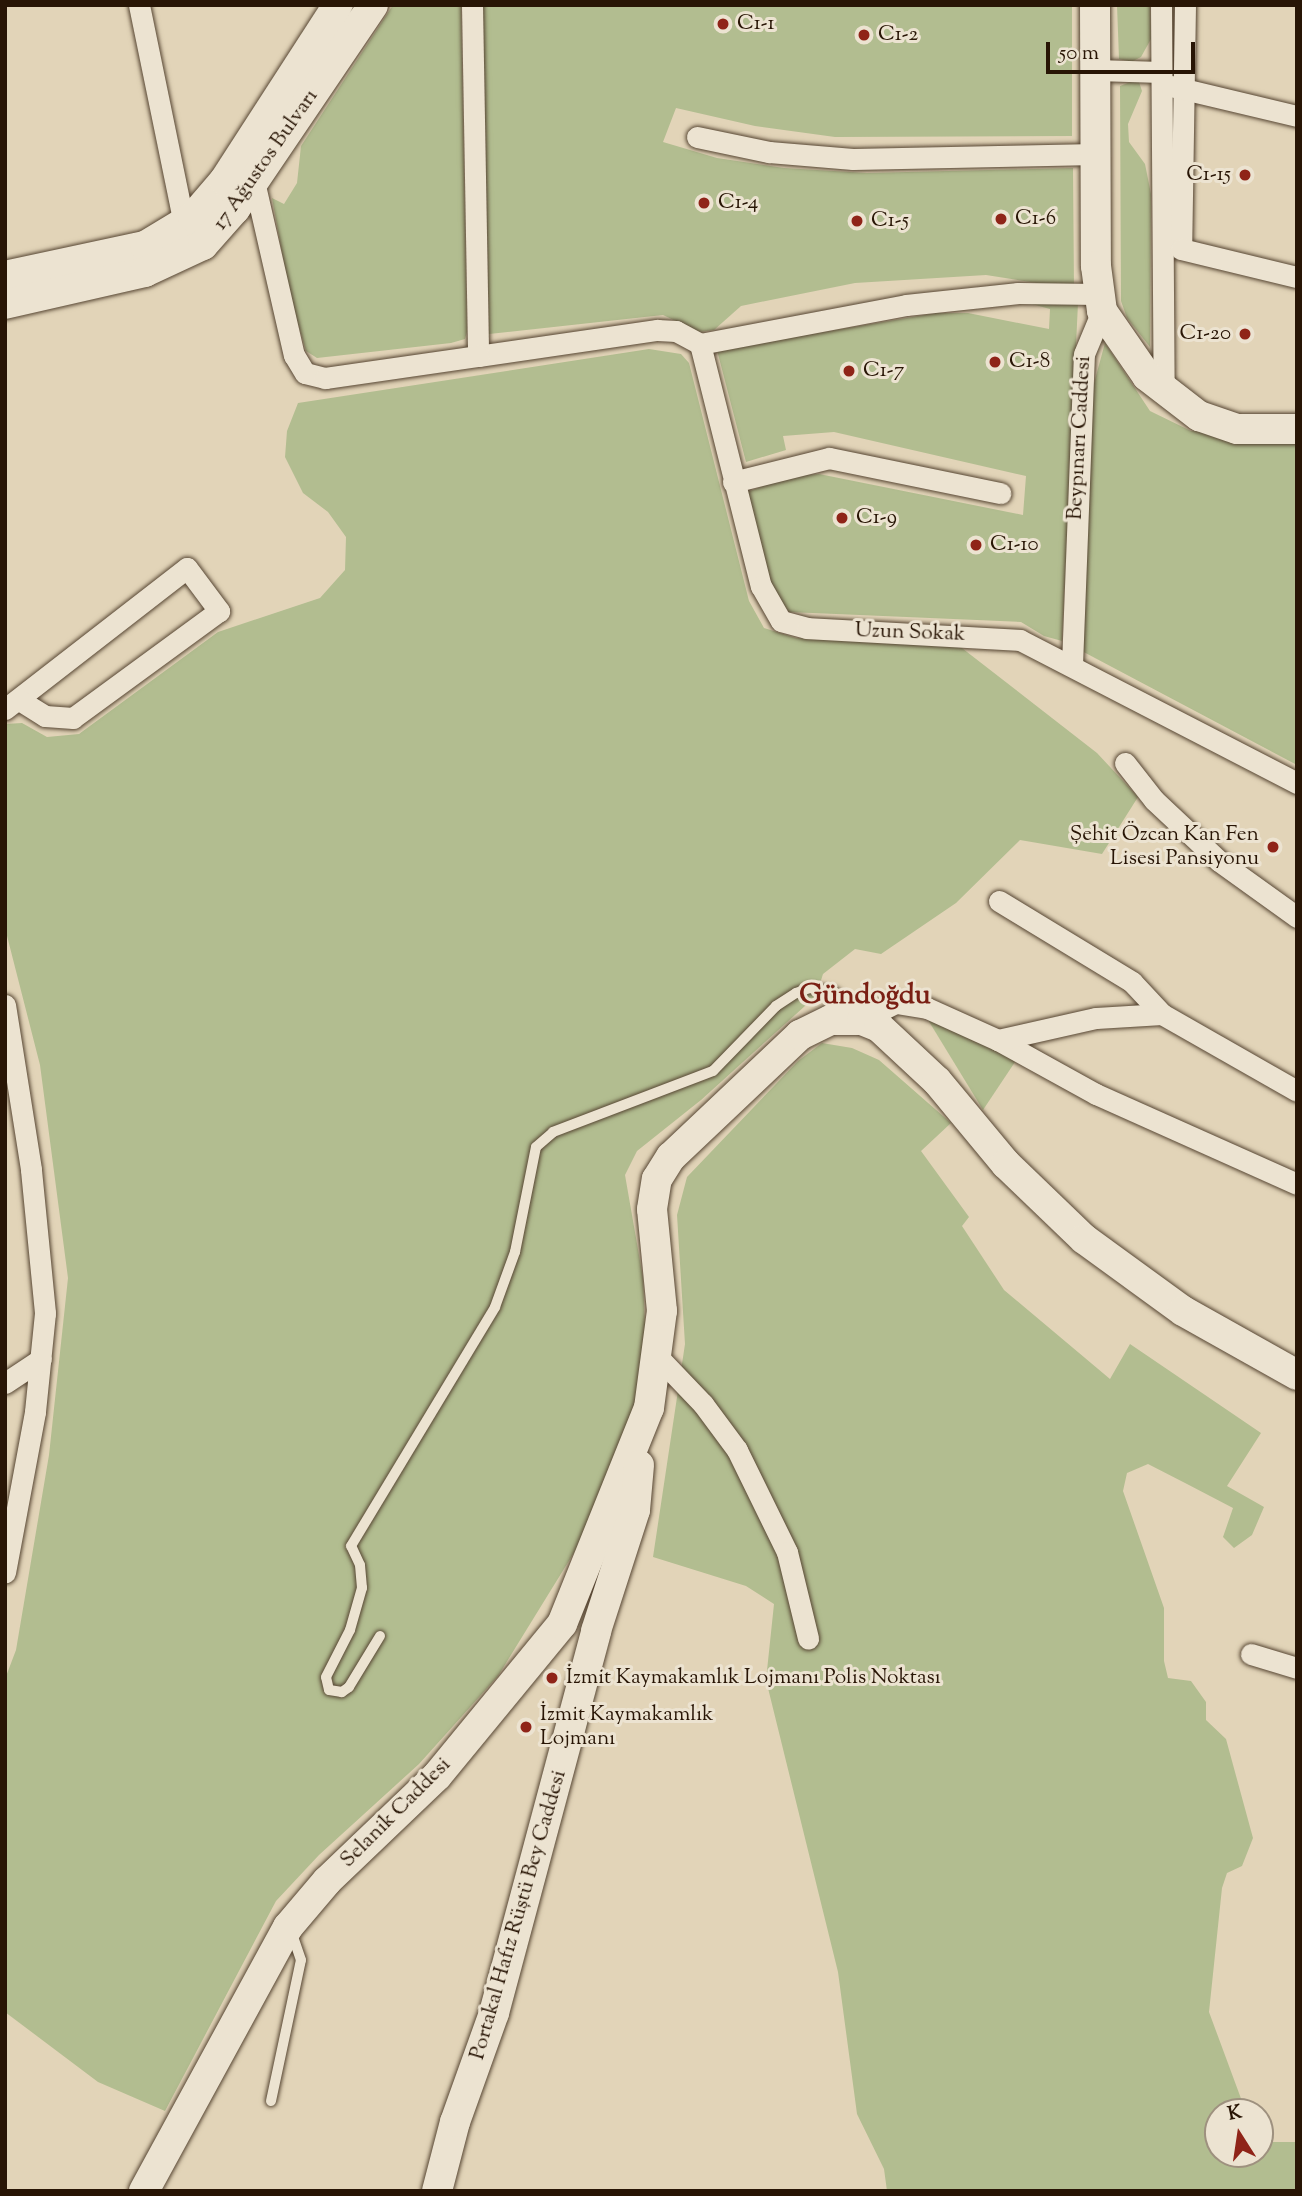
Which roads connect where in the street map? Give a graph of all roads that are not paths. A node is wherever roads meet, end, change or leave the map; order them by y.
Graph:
1 (139, 5) edge
2 (338, 5) edge
3 (373, 5) edge
4 (471, 5) edge
5 (1095, 5) edge
6 (1161, 5) edge
7 (1185, 5) edge
8 (1096, 70) junction
9 (1161, 79) junction
10 (1185, 89) junction
11 (1297, 116) edge
12 (697, 137) dead end
13 (1096, 154) junction
14 (254, 181) junction
15 (203, 219) junction
16 (5, 276) edge
17 (1297, 277) edge
18 (1100, 302) junction
19 (5, 304) edge
20 (700, 344) junction
21 (478, 356) junction
22 (1164, 392) junction
23 (1297, 429) edge
24 (733, 482) junction
25 (1000, 493) dead end
26 (1072, 665) junction
27 (12, 704) edge
28 (1125, 763) dead end
29 (1297, 783) edge
30 (999, 901) dead end
31 (1297, 917) edge
32 (5, 1005) edge
33 (1162, 1014) junction
34 (856, 1019) junction
35 (998, 1040) junction
36 (1297, 1091) edge
37 (13, 1106) edge
38 (1297, 1184) edge
39 (659, 1358) junction
40 (41, 1359) junction
41 (1297, 1375) edge
42 (5, 1383) edge
43 (642, 1433) junction
44 (6, 1560) edge
45 (380, 1636) dead end
46 (808, 1638) dead end
47 (1251, 1654) dead end
48 (1297, 1668) edge
49 (288, 1927) junction
50 (271, 2101) dead end
51 (144, 2191) edge
52 (437, 2191) edge

1 - 15 street
2 - 15 main road, 17 Ağustos Bulvarı
3 - 14 main road, 17 Ağustos Bulvarı
4 - 21 street
5 - 8 main road, Beypınarı Caddesi
6 - 9 street
7 - 10 street
8 - 9 street
8 - 13 main road, Beypınarı Caddesi
9 - 10 street
9 - 22 street
10 - 11 street
10 - 17 street
12 - 13 street
13 - 18 main road, Beypınarı Caddesi
14 - 15 main road, 17 Ağustos Bulvarı
14 - 21 street
15 - 16 main road, 17 Ağustos Bulvarı
15 - 19 main road, 17 Ağustos Bulvarı
18 - 20 street
18 - 22 main road
18 - 26 street, Beypınarı Caddesi
20 - 21 street
20 - 24 street, Uzun Sokak
22 - 23 main road
24 - 25 street
24 - 26 street, Uzun Sokak
26 - 29 street, Uzun Sokak
27 - 27 street
28 - 31 street
30 - 33 street
32 - 37 street
33 - 35 street
33 - 36 street
34 - 35 street
34 - 39 main road
34 - 41 main road
34 - 45 lane
35 - 38 street
37 - 40 street
39 - 43 main road
39 - 46 street
40 - 42 street
40 - 44 street
43 - 49 main road, Selanik Caddesi
43 - 52 main road, Portakal Hafız Rüştü Bey Caddesi
47 - 48 street
49 - 50 lane
49 - 51 main road, Selanik Caddesi

